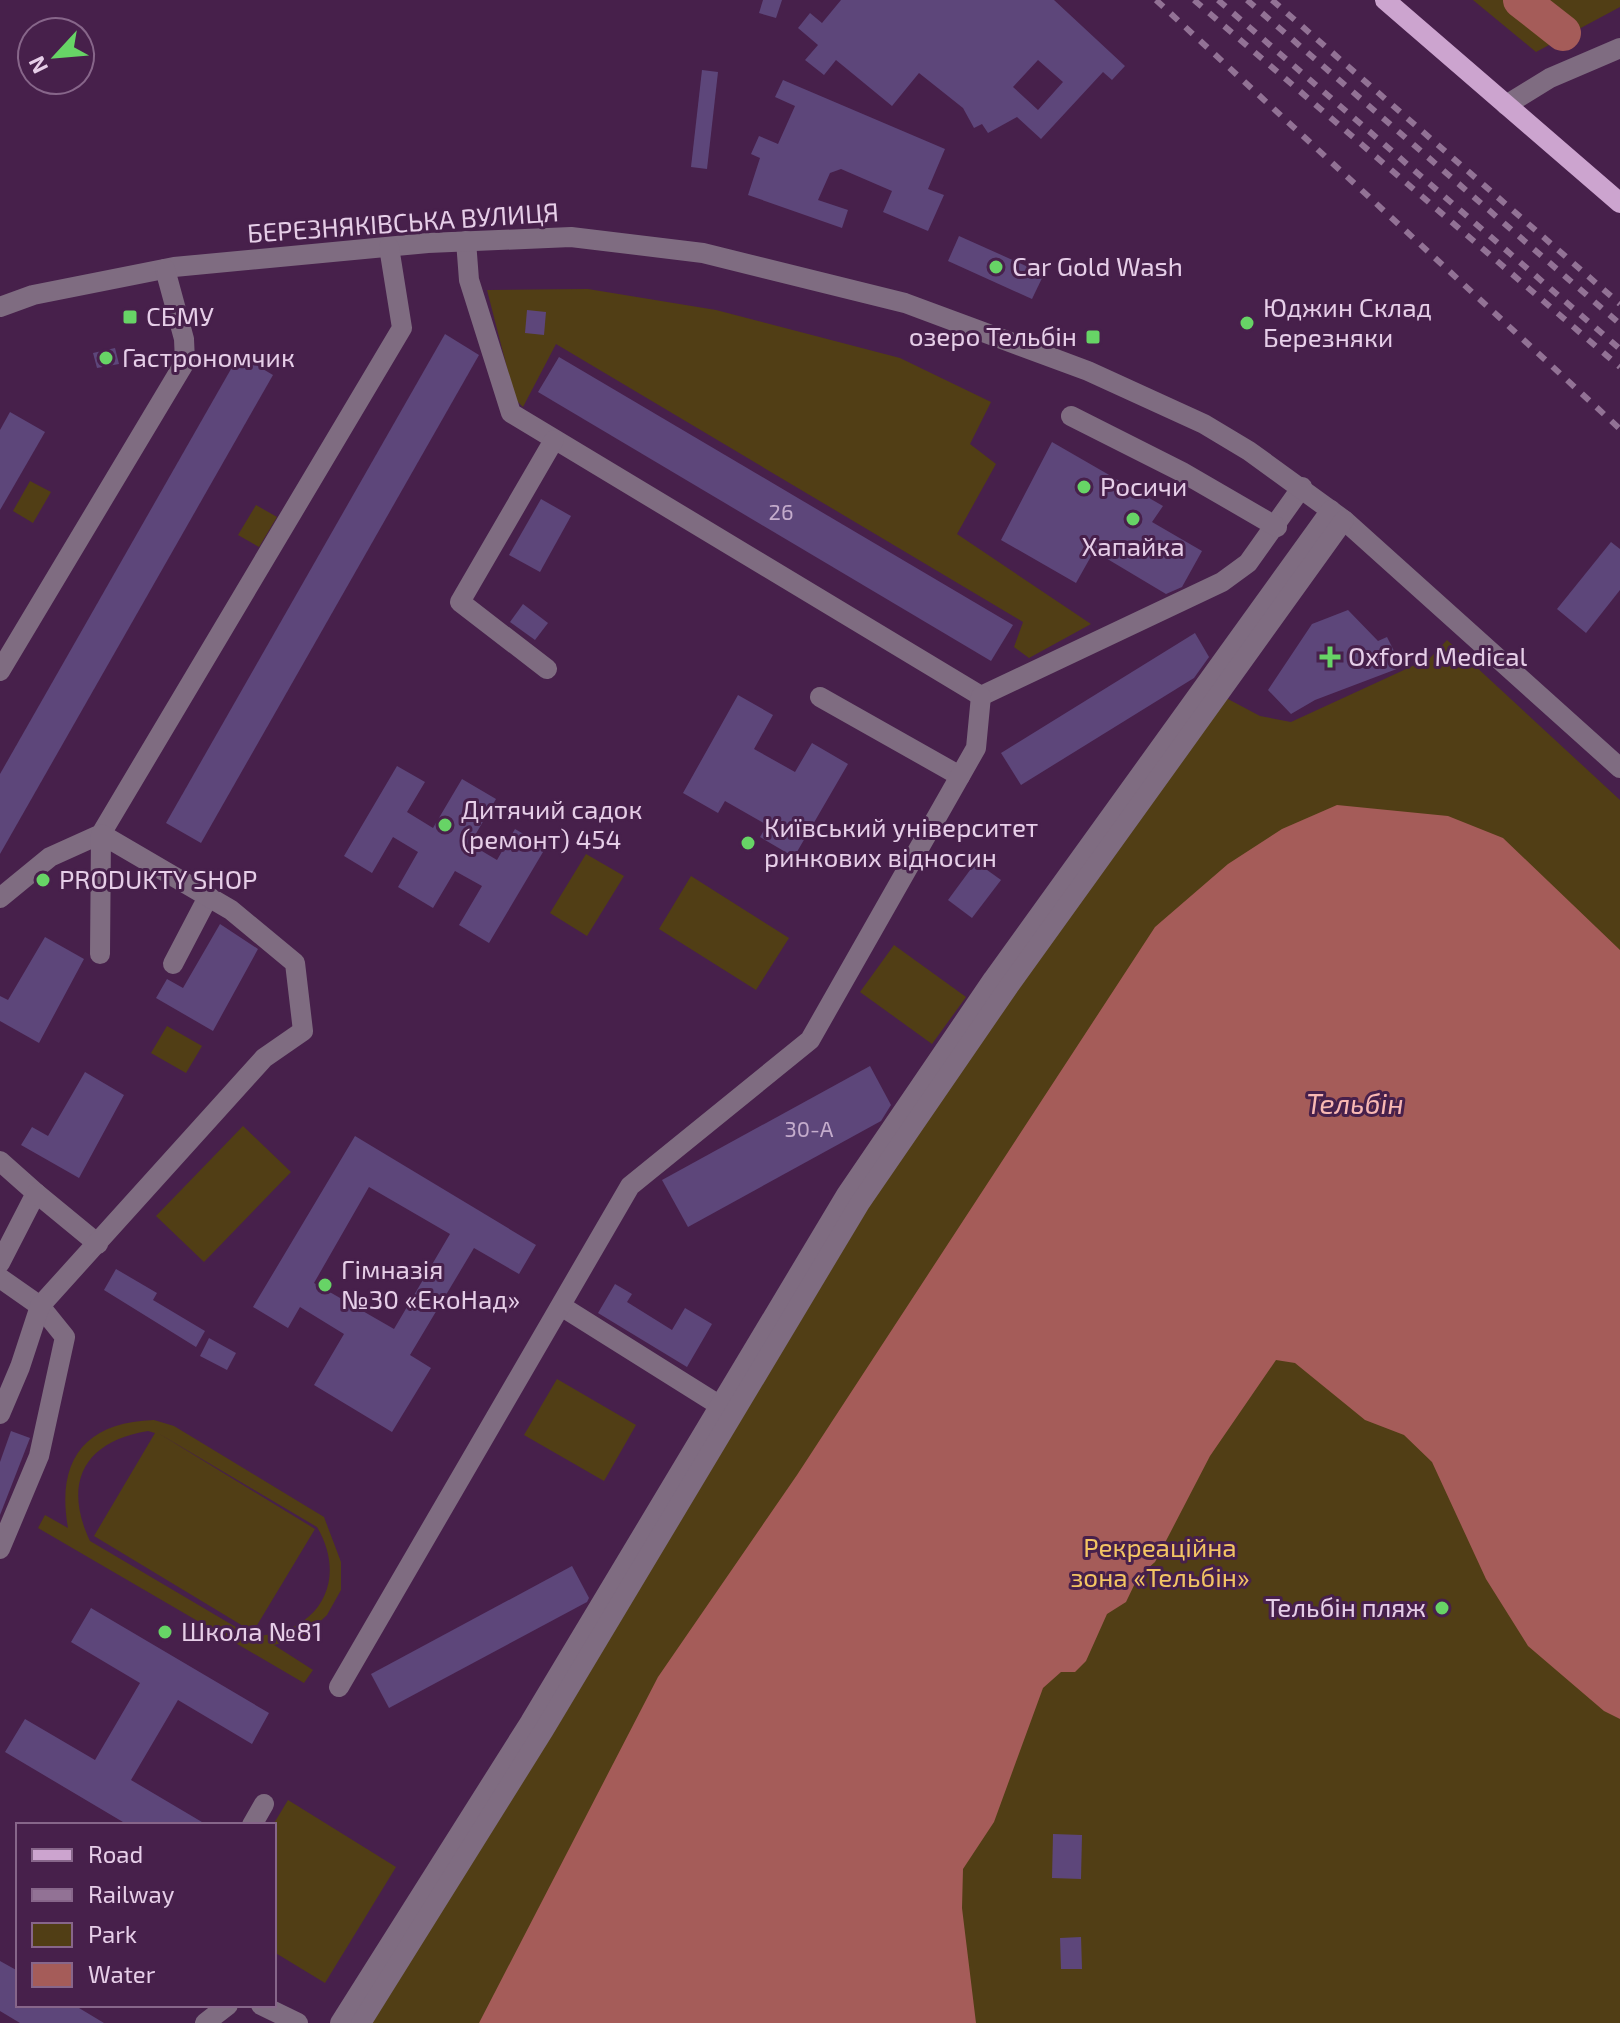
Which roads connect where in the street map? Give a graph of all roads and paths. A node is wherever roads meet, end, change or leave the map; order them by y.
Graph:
1 (1385, 0) edge
2 (1620, 48) edge
3 (1506, 105) junction
4 (1620, 203) edge
5 (466, 241) junction
6 (389, 247) junction
7 (165, 269) junction
8 (0, 307) edge
9 (1071, 416) dead end
10 (554, 440) junction
11 (1302, 487) junction
12 (1338, 515) junction
13 (1277, 527) junction
14 (547, 669) dead end
15 (0, 671) edge
16 (981, 696) junction
17 (820, 697) dead end
18 (1620, 768) edge
19 (960, 776) junction
20 (101, 834) junction
21 (208, 897) junction
22 (0, 898) edge
23 (100, 954) dead end
24 (173, 964) dead end
25 (0, 1161) edge
26 (36, 1193) junction
27 (98, 1244) junction
28 (0, 1263) edge
29 (0, 1278) edge
30 (40, 1306) junction
31 (561, 1306) junction
32 (726, 1410) junction
33 (0, 1414) edge
34 (0, 1549) edge
35 (339, 1687) dead end
36 (264, 1804) dead end
37 (253, 1823) edge
38 (225, 2007) edge
39 (265, 2007) edge
40 (205, 2023) edge
41 (298, 2023) edge
42 (340, 2023) edge
43 (361, 2023) edge

1 - 3 main road
2 - 3 street
3 - 4 main road
5 - 6 street, БЕРЕЗНЯКІВСЬКА ВУЛИЦЯ
5 - 10 street
5 - 11 street, БЕРЕЗНЯКІВСЬКА ВУЛИЦЯ
6 - 7 street, БЕРЕЗНЯКІВСЬКА ВУЛИЦЯ
6 - 20 street
7 - 8 street, БЕРЕЗНЯКІВСЬКА ВУЛИЦЯ
7 - 15 street
9 - 13 street
10 - 14 street
10 - 16 street
11 - 12 street, БЕРЕЗНЯКІВСЬКА ВУЛИЦЯ
11 - 13 street
12 - 18 street, БЕРЕЗНЯКІВСЬКА ВУЛИЦЯ
12 - 32 street
13 - 16 street
16 - 19 street
17 - 19 street
19 - 31 street
20 - 21 street
20 - 22 street
20 - 23 street
21 - 24 street
21 - 27 street
25 - 26 street
26 - 27 street
26 - 28 street
27 - 30 street
29 - 30 street
30 - 33 street
30 - 34 street
31 - 32 street
31 - 35 street
32 - 42 street
32 - 43 street
36 - 37 street
38 - 40 street
39 - 41 street

